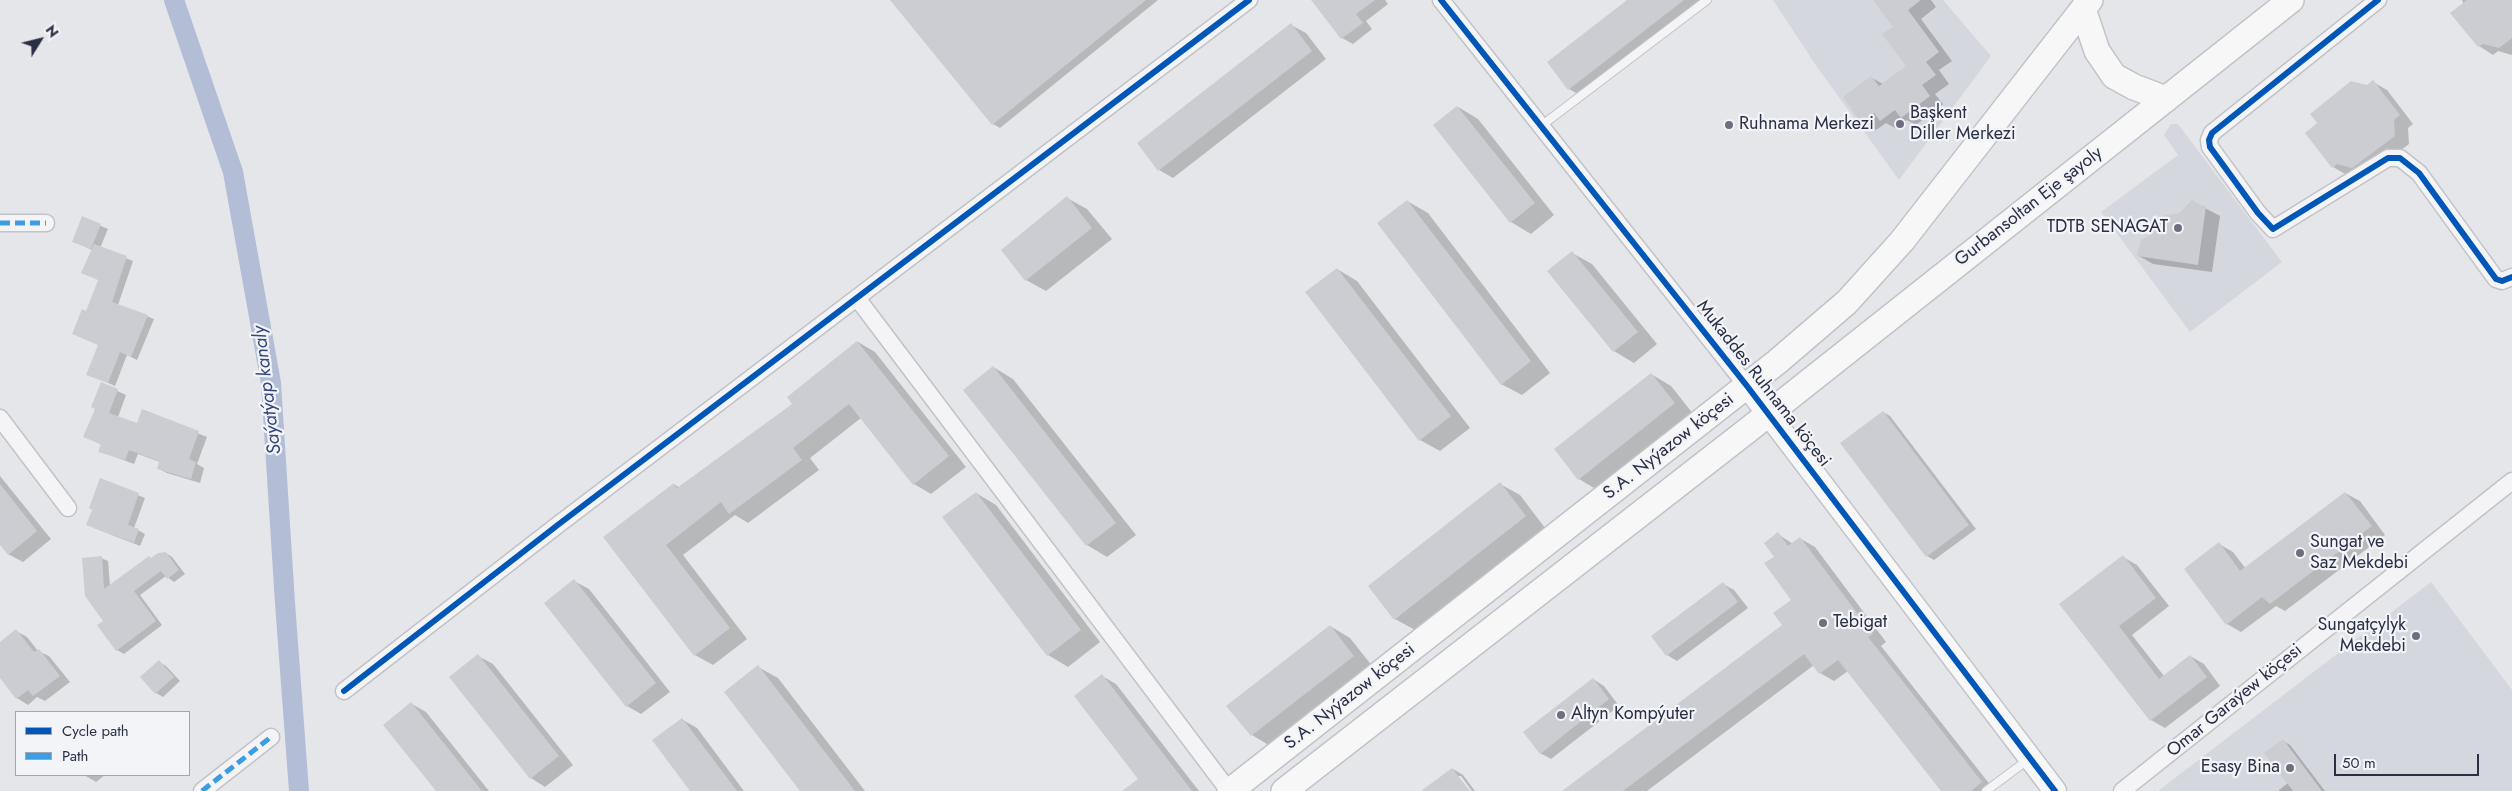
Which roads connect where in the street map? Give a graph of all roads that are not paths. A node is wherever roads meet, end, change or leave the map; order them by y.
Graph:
1 (1249, 0) edge
2 (1441, 0) edge
3 (1706, 0) edge
4 (2291, 0) edge
5 (2378, 0) edge
6 (2087, 4) edge
7 (2166, 99) junction
8 (1541, 126) junction
9 (0, 223) edge
10 (46, 223) dead end
11 (2512, 277) edge
12 (857, 298) junction
13 (1747, 386) junction
14 (1768, 414) junction
15 (0, 418) edge
16 (2512, 481) edge
17 (68, 508) dead end
18 (344, 691) dead end
19 (272, 737) dead end
20 (2030, 759) junction
21 (202, 791) edge
22 (1229, 791) edge
23 (1284, 791) edge
24 (1986, 791) edge
25 (2055, 791) edge
26 (2122, 791) edge

1 - 12 street
2 - 8 street, Mukaddes Ruhnama köçesi
3 - 8 lane
4 - 7 main road, Gurbansoltan Eje şayoly
5 - 11 street
6 - 7 main road
6 - 13 main road, S.A. Nyýazow köçesi
7 - 14 main road, Gurbansoltan Eje şayoly
8 - 13 street, Mukaddes Ruhnama köçesi
9 - 10 street
12 - 18 street
12 - 22 street
13 - 14 street, Mukaddes Ruhnama köçesi
13 - 22 main road, S.A. Nyýazow köçesi
14 - 20 street, Mukaddes Ruhnama köçesi
14 - 23 main road, S.A. Nyýazow köçesi
15 - 17 street
16 - 26 street, Omar Garaýew köçesi
19 - 21 street
20 - 24 lane
20 - 25 street, Mukaddes Ruhnama köçesi

